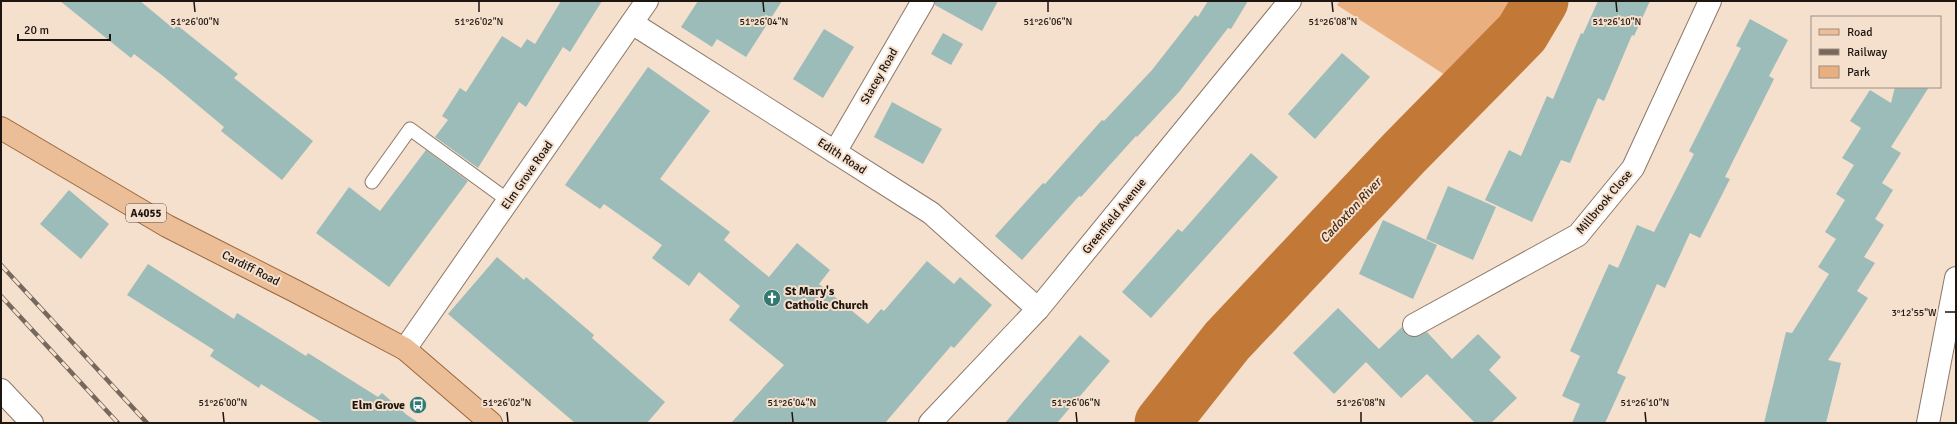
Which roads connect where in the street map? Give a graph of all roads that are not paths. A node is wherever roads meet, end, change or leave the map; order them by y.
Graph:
1 (647, 1) edge
2 (923, 1) edge
3 (1290, 1) edge
4 (1710, 1) edge
5 (632, 23) junction
6 (1, 128) edge
7 (835, 152) junction
8 (372, 182) dead end
9 (509, 201) junction
10 (1956, 278) edge
11 (1038, 309) junction
12 (1414, 325) dead end
13 (405, 349) junction
14 (1, 390) edge
15 (32, 423) edge
16 (491, 423) edge
17 (930, 423) edge
18 (1928, 423) edge

1 - 5 street, Elm Grove Road
2 - 7 street, Stacey Road
3 - 11 street, Greenfield Avenue
4 - 12 street, Millbrook Close
5 - 7 street, Edith Road
5 - 9 street, Elm Grove Road
6 - 13 main road, Cardiff Road / A4055
7 - 11 street, Edith Road
8 - 9 lane
9 - 13 street, Elm Grove Road
10 - 18 street
11 - 17 street, Greenfield Avenue
13 - 16 main road, Cardiff Road / A4055
14 - 15 street

